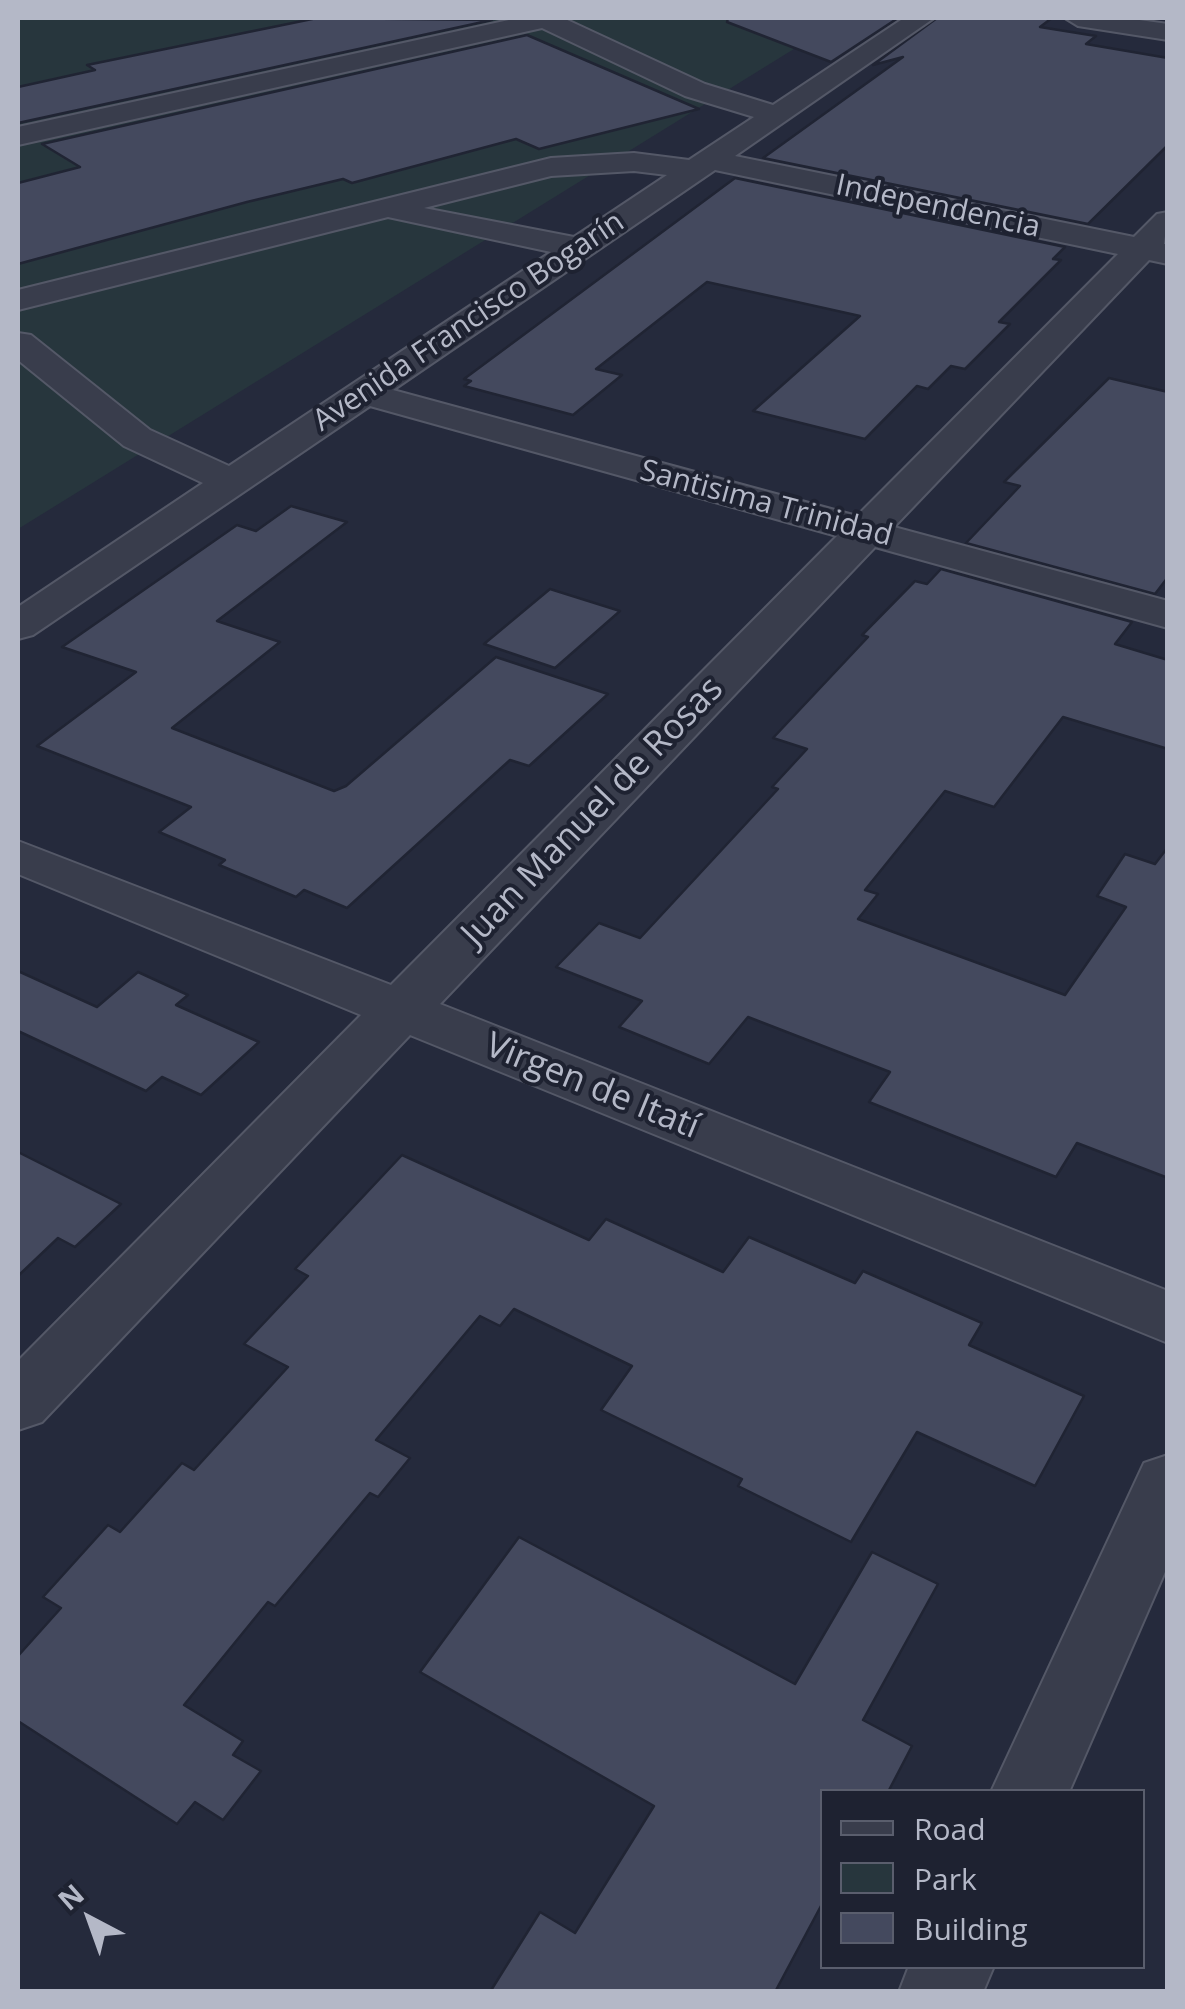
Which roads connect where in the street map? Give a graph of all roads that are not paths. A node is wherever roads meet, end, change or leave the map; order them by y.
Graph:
1 (545, 18) edge
2 (921, 18) edge
3 (1078, 18) edge
4 (1168, 32) edge
5 (776, 116) junction
6 (18, 136) edge
7 (702, 165) junction
8 (384, 209) junction
9 (1159, 241) edge
10 (579, 248) junction
11 (18, 300) edge
12 (18, 342) edge
13 (364, 393) junction
14 (232, 482) junction
15 (866, 532) junction
16 (1168, 614) edge
17 (18, 626) edge
18 (18, 856) edge
19 (400, 1010) junction
20 (1168, 1318) edge
21 (18, 1403) edge
22 (1168, 1484) edge
23 (1031, 1789) edge

1 - 5 street
1 - 6 street
2 - 5 street, Avenida Francisco Bogarín
3 - 4 street
5 - 7 street, Avenida Francisco Bogarín
7 - 8 street, Independencia
7 - 9 street, Independencia
7 - 10 street, Avenida Francisco Bogarín
8 - 10 street
8 - 11 street, Independencia
9 - 15 street, Juan Manuel de Rosas
10 - 13 street, Avenida Francisco Bogarín
12 - 14 street
13 - 14 street, Avenida Francisco Bogarín
13 - 15 street, Santisima Trinidad
14 - 17 street, Avenida Francisco Bogarín
15 - 16 street, Santisima Trinidad
15 - 19 street, Juan Manuel de Rosas
18 - 19 street, Virgen de Itatí
19 - 20 street, Virgen de Itatí
19 - 21 street, Juan Manuel de Rosas
22 - 23 street

